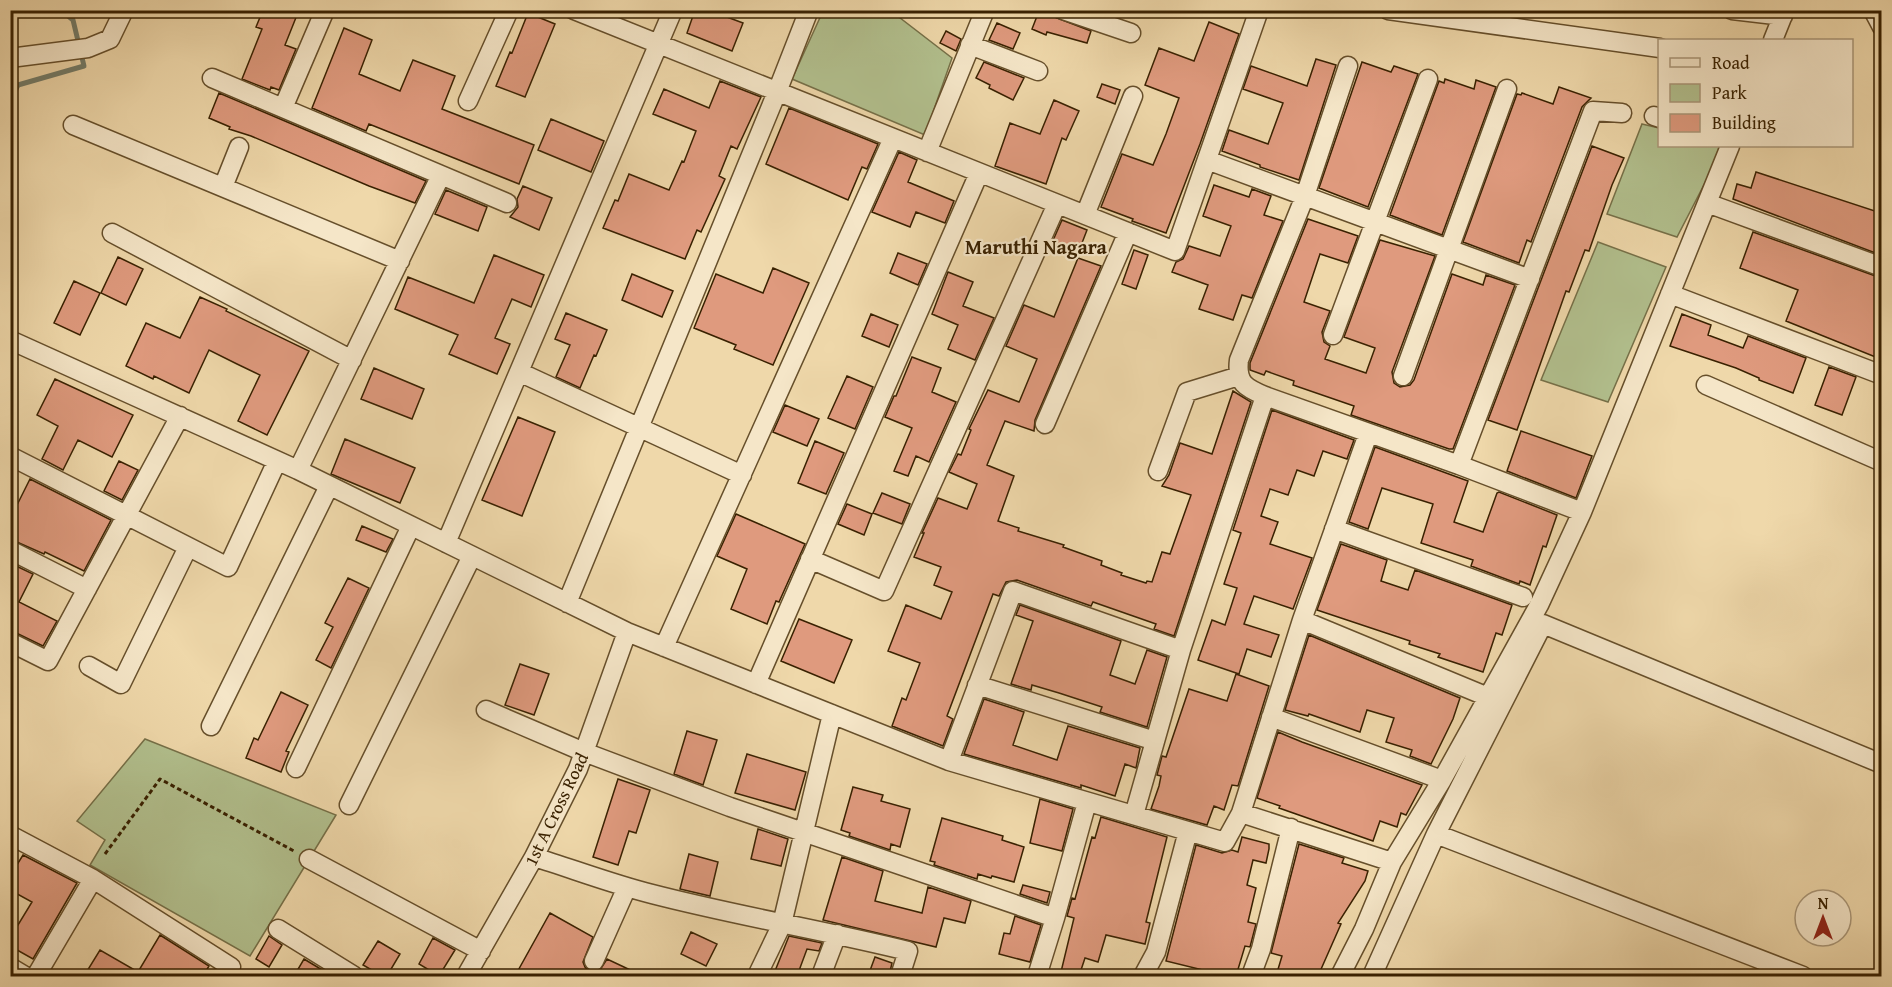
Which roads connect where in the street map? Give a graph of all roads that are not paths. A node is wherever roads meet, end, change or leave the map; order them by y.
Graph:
1 (124, 10) edge
2 (325, 10) edge
3 (509, 10) edge
4 (574, 10) edge
5 (673, 10) edge
6 (809, 10) edge
7 (985, 10) edge
8 (1063, 10) edge
9 (1259, 10) edge
10 (1388, 10) edge
11 (1732, 10) edge
12 (1873, 10) edge
13 (1784, 13) edge
14 (1881, 27) edge
15 (1131, 33) dead end
16 (1773, 39) edge
17 (659, 45) junction
18 (970, 45) junction
19 (1658, 48) edge
20 (10, 58) edge
21 (1348, 66) dead end
22 (1038, 71) dead end
23 (212, 78) dead end
24 (1428, 79) dead end
25 (1507, 89) dead end
26 (777, 92) junction
27 (1134, 96) dead end
28 (468, 101) dead end
29 (283, 108) junction
30 (1622, 113) dead end
31 (73, 125) dead end
32 (893, 138) junction
33 (239, 147) dead end
34 (1730, 147) edge
35 (927, 152) junction
36 (1207, 160) junction
37 (979, 173) junction
38 (441, 175) junction
39 (223, 187) junction
40 (1305, 196) junction
41 (507, 203) dead end
42 (1707, 203) junction
43 (1057, 204) junction
44 (1085, 215) junction
45 (1375, 222) junction
46 (1128, 232) junction
47 (112, 233) dead end
48 (1449, 249) junction
49 (400, 261) junction
50 (1881, 267) edge
51 (1530, 279) junction
52 (1670, 294) junction
53 (1333, 335) dead end
54 (10, 340) edge
55 (352, 360) junction
56 (519, 372) junction
57 (1881, 375) edge
58 (1239, 376) junction
59 (1403, 376) dead end
60 (1706, 385) dead end
61 (1265, 396) junction
62 (180, 416) junction
63 (1045, 424) dead end
64 (639, 426) junction
65 (1368, 434) junction
66 (10, 456) edge
67 (277, 461) junction
68 (1881, 462) edge
69 (1459, 465) junction
70 (297, 470) junction
71 (1158, 471) dead end
72 (742, 475) junction
73 (329, 486) junction
74 (1582, 512) junction
75 (126, 516) junction
76 (411, 526) junction
77 (1334, 530) junction
78 (446, 543) junction
79 (188, 547) junction
80 (10, 550) edge
81 (472, 556) junction
82 (810, 559) junction
83 (87, 589) junction
84 (1523, 597) dead end
85 (567, 603) junction
86 (1302, 620) junction
87 (627, 632) junction
88 (10, 642) edge
89 (664, 647) junction
90 (1181, 650) junction
91 (89, 666) dead end
92 (756, 684) junction
93 (977, 685) junction
94 (1488, 697) junction
95 (486, 710) dead end
96 (832, 714) junction
97 (1271, 717) junction
98 (211, 726) dead end
99 (1155, 741) junction
100 (584, 752) junction
101 (949, 761) junction
102 (1881, 764) edge
103 (296, 768) dead end
104 (1442, 780) junction
105 (1087, 802) junction
106 (349, 805) dead end
107 (1241, 813) junction
108 (1134, 815) junction
109 (1291, 828) junction
110 (803, 831) junction
111 (1188, 831) junction
112 (1436, 834) junction
113 (10, 835) edge
114 (534, 857) junction
115 (309, 859) road end
116 (1392, 862) junction
117 (93, 879) junction
118 (627, 886) junction
119 (1055, 918) junction
120 (782, 924) junction
121 (278, 929) dead end
122 (837, 934) junction
123 (481, 951) junction
124 (594, 961) dead end
125 (10, 967) edge
126 (231, 967) dead end
127 (25, 976) edge
128 (36, 976) edge
129 (354, 976) edge
130 (466, 976) edge
131 (757, 976) edge
132 (821, 976) edge
133 (900, 976) edge
134 (1036, 976) edge
135 (1143, 976) edge
136 (1251, 976) edge
137 (1340, 976) edge
138 (1372, 976) edge
139 (1803, 976) edge

1 - 20 street
2 - 29 street
3 - 28 street
4 - 17 street
5 - 17 street
6 - 26 street
7 - 18 street
8 - 15 street
9 - 36 street
10 - 19 street
11 - 13 street
12 - 14 street
13 - 16 street
17 - 26 street
17 - 56 street
18 - 22 street
18 - 35 street
21 - 40 street
23 - 29 street
24 - 45 street
25 - 48 street
26 - 32 street
26 - 64 street
27 - 44 street
29 - 38 street
30 - 51 street
31 - 39 street
32 - 35 street
32 - 72 street
33 - 39 street
34 - 42 street
35 - 37 street
36 - 40 street
36 - 46 street
37 - 43 street
37 - 82 street
38 - 41 street
38 - 49 street
39 - 49 street
40 - 45 street
40 - 58 street
42 - 50 street
42 - 52 street
43 - 44 street
43 - 82 street
44 - 46 street
45 - 48 street
45 - 53 street
46 - 63 street
47 - 55 street
48 - 51 street
48 - 59 street
49 - 55 street
51 - 69 street
52 - 57 street
52 - 74 street
54 - 62 street
55 - 70 street
56 - 64 street
56 - 78 street
58 - 61 street
58 - 71 street
60 - 68 street
61 - 65 street
61 - 90 street
62 - 67 street
62 - 75 street
64 - 72 street
64 - 85 street
65 - 69 street
65 - 77 street
66 - 75 street
67 - 70 street
67 - 79 street
69 - 74 street
70 - 73 street
72 - 89 street
73 - 76 street
73 - 98 street
74 - 94 street
75 - 79 street
75 - 83 street
76 - 78 street
76 - 103 street
77 - 84 street
77 - 86 street
78 - 81 street
79 - 91 street
80 - 83 street
81 - 85 street
81 - 106 street
82 - 92 street
83 - 88 street
85 - 87 street
86 - 94 street
86 - 97 street
87 - 89 street
87 - 100 street, 1st A Cross Road
89 - 92 street
90 - 93 street
90 - 99 street
92 - 96 street
93 - 99 street
93 - 101 street
94 - 104 street
95 - 100 street
96 - 101 street
96 - 110 street
97 - 104 street
97 - 107 street
99 - 108 street
100 - 110 street
100 - 114 street, 1st A Cross Road
101 - 105 street
102 - 112 street
104 - 116 street
105 - 108 street
105 - 119 street
107 - 109 street
107 - 111 street
108 - 111 street
109 - 116 street
109 - 136 street
110 - 119 street
110 - 120 street
111 - 135 street
112 - 138 street
112 - 139 street
113 - 117 street
114 - 118 street
114 - 123 street, 1st A Cross Road
115 - 123 street
116 - 137 street
117 - 126 street
117 - 128 street
118 - 120 street
118 - 124 street
119 - 134 street
120 - 122 street
120 - 131 street
121 - 129 street
122 - 132 street
122 - 133 street
123 - 130 street, 1st A Cross Road
125 - 127 street

